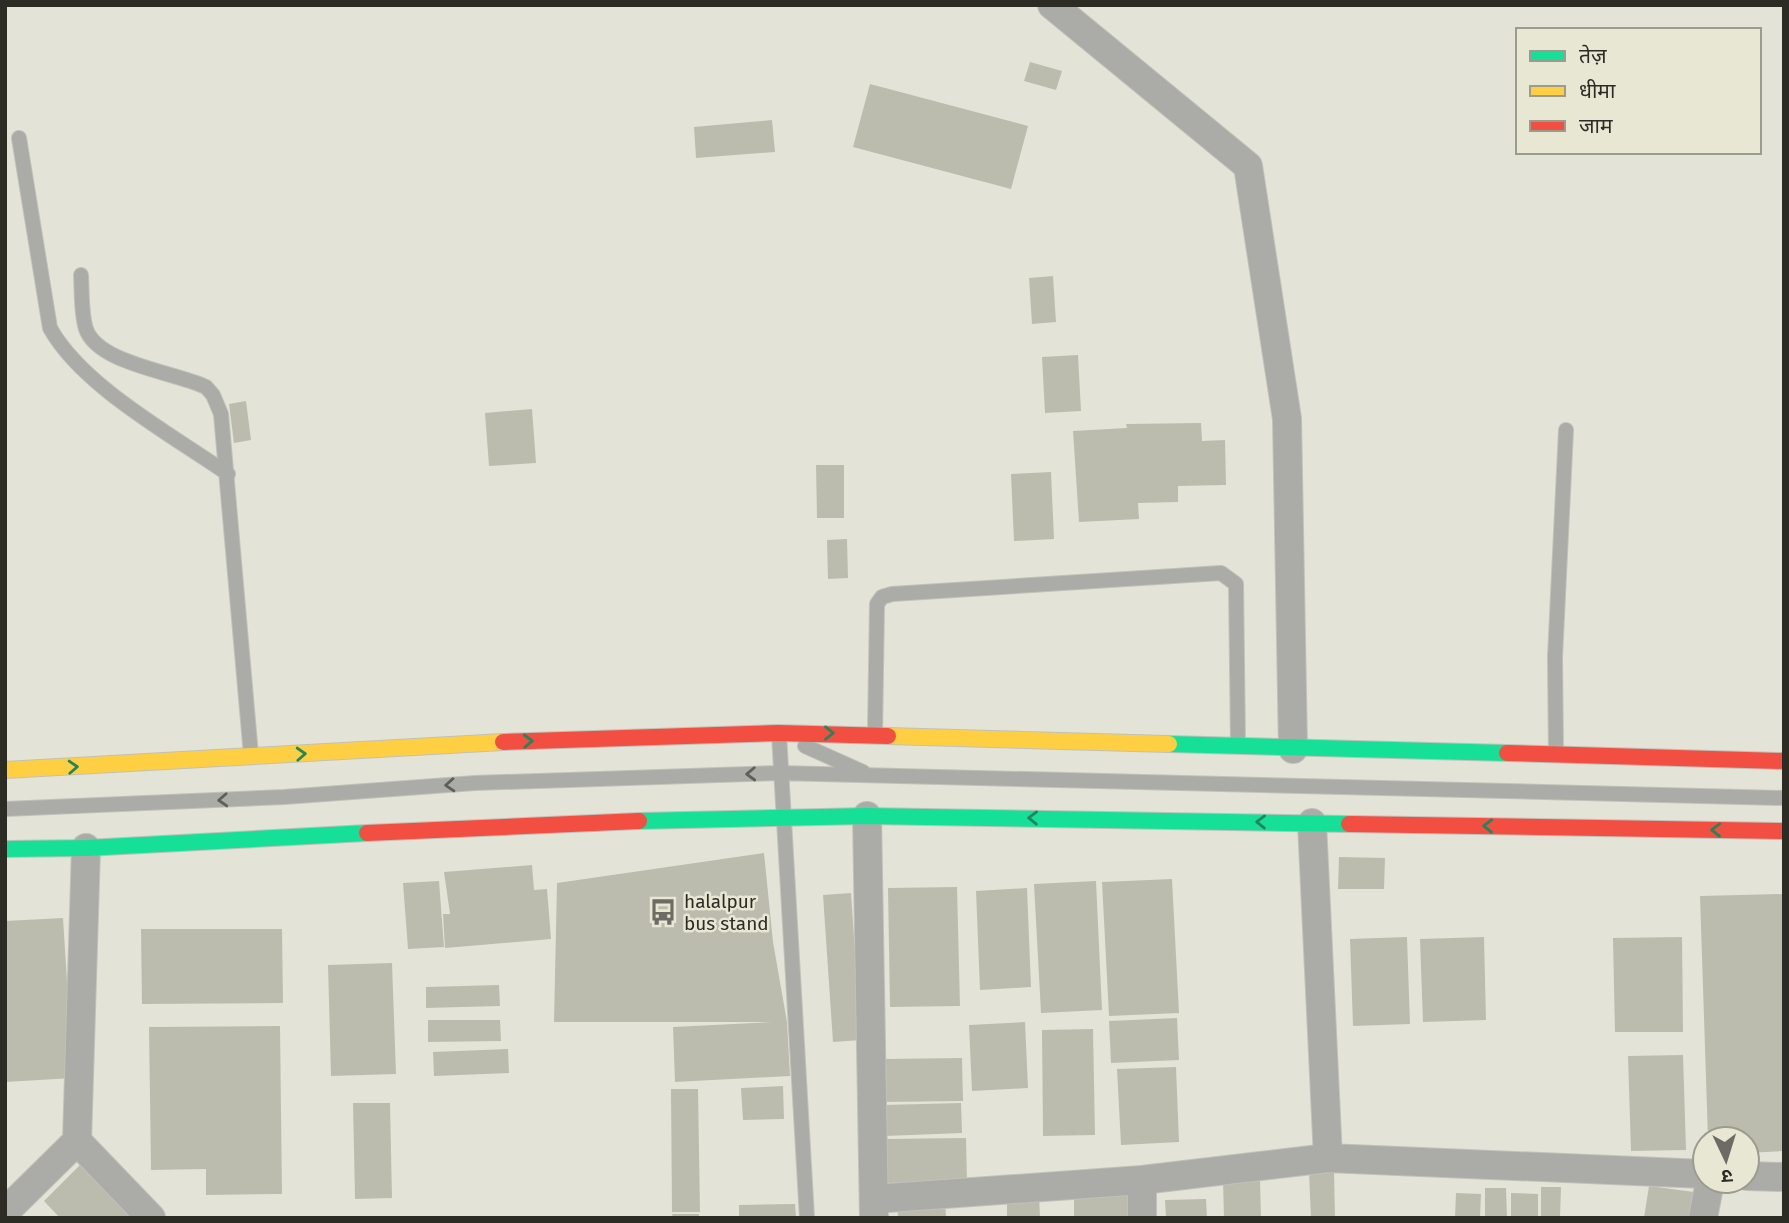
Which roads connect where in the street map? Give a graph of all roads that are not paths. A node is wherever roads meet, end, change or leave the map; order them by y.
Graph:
1 (1052, 5) edge
2 (19, 138) dead end
3 (81, 275) dead end
4 (1566, 430) dead end
5 (228, 474) junction
6 (778, 733) junction
7 (875, 734) junction
8 (1238, 746) junction
9 (1293, 749) junction
10 (1556, 755) junction
11 (251, 757) junction
12 (1784, 761) edge
13 (5, 770) edge
14 (780, 773) junction
15 (868, 774) junction
16 (1784, 798) edge
17 (5, 809) edge
18 (867, 816) junction
19 (783, 819) junction
20 (1312, 823) junction
21 (1784, 831) edge
22 (86, 848) junction
23 (5, 849) edge
24 (77, 1142) junction
25 (1328, 1158) junction
26 (1691, 1173) edge
27 (1761, 1176) edge
28 (1784, 1177) edge
29 (1142, 1180) junction
30 (1707, 1195) edge
31 (874, 1208) edge
32 (5, 1212) edge
33 (151, 1218) edge
34 (807, 1218) edge
35 (1142, 1218) edge
36 (1703, 1218) edge

1 - 9 street
2 - 5 lane
3 - 5 lane
4 - 10 lane
5 - 11 lane
6 -> 7 main road
11 -> 6 main road
6 - 14 lane
6 - 15 lane
7 - 8 main road
7 - 8 lane
8 - 9 main road
9 - 10 main road
10 - 12 main road
13 -> 11 main road
14 - 15 lane
14 -> 17 lane
14 - 19 lane
15 - 16 lane
18 - 19 main road
20 -> 18 main road
18 - 31 street
19 - 22 main road
19 - 34 lane
21 -> 20 main road
20 - 25 street
22 - 23 main road
22 - 24 street
24 - 32 street
24 - 33 street
25 - 26 street
25 - 29 street
27 - 28 street
29 - 31 street
29 - 35 street
30 - 36 street

